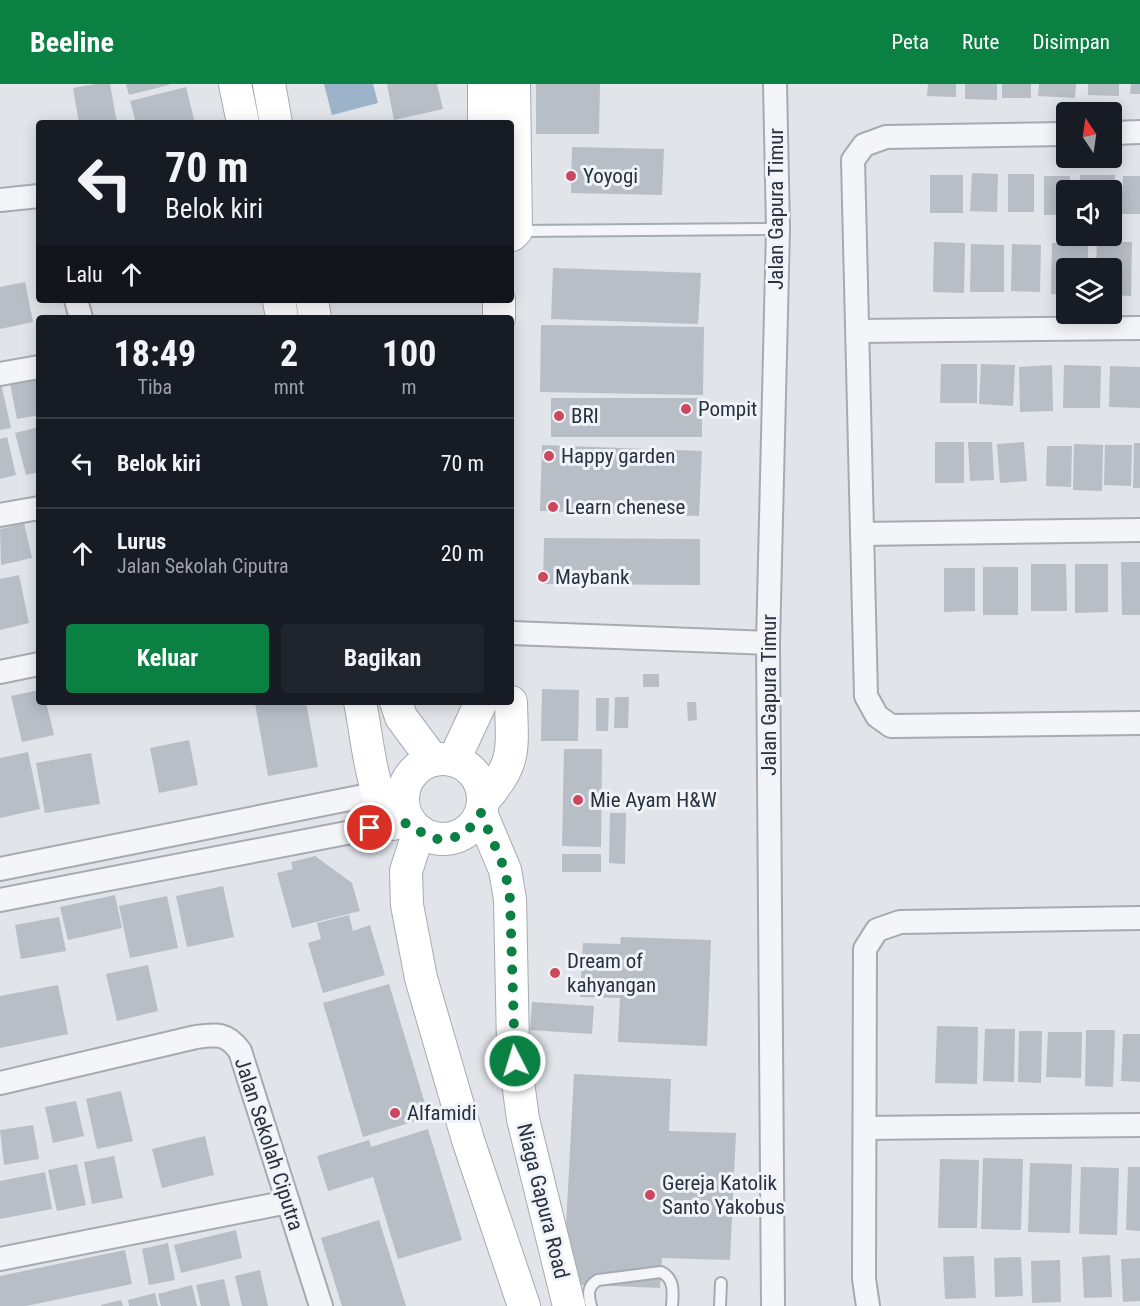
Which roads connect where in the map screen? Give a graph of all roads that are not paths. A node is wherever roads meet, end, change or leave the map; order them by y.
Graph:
1 (235, 84) edge
2 (269, 84) edge
3 (484, 84) edge
4 (514, 84) edge
5 (775, 84) edge
6 (242, 120) edge
7 (275, 120) edge
8 (484, 120) edge
9 (514, 120) edge
10 (1140, 132) edge
11 (1122, 133) edge
12 (1056, 134) edge
13 (36, 196) edge
14 (0, 200) edge
15 (778, 229) junction
16 (514, 232) edge
17 (1140, 328) edge
18 (858, 331) junction
19 (36, 368) edge
20 (0, 374) edge
21 (36, 509) edge
22 (0, 515) edge
23 (1140, 530) edge
24 (862, 534) junction
25 (514, 633) edge
26 (768, 643) junction
27 (36, 665) edge
28 (0, 672) edge
29 (361, 705) edge
30 (397, 705) edge
31 (479, 705) edge
32 (511, 705) edge
33 (1140, 723) edge
34 (443, 760) junction
35 (379, 793) junction
36 (483, 806) junction
37 (408, 827) junction
38 (0, 869) edge
39 (0, 900) edge
40 (1140, 918) edge
41 (0, 1083) edge
42 (1140, 1125) edge
43 (866, 1128) junction
44 (288, 1202) junction
45 (0, 1259) edge
46 (722, 1283) dead end
47 (321, 1306) edge
48 (524, 1306) edge
49 (569, 1306) edge
50 (591, 1306) edge
51 (672, 1306) edge
52 (720, 1306) edge
53 (773, 1306) edge
54 (868, 1306) edge

1 - 6 street
2 - 7 street
3 - 8 street
4 - 9 street
5 - 15 street, Jalan Gapura Timur
10 - 11 street
12 - 18 street
13 - 14 street
15 - 16 lane
15 - 26 street, Jalan Gapura Timur
17 - 18 street
18 - 24 street
19 - 20 street
21 - 22 street
23 - 24 street
24 - 33 street
25 - 26 street
26 - 53 street, Jalan Gapura Timur
27 - 28 street
29 - 35 street
30 - 34 street
31 - 34 street
32 - 36 street
34 - 36 street
34 - 37 street
35 - 37 street
35 - 38 street
36 - 37 street
36 - 49 street, Niaga Gapura Road
37 - 39 street
37 - 48 street
40 - 43 street
41 - 44 street, Jalan Sekolah Ciputra
42 - 43 street
43 - 54 street
44 - 45 street
44 - 47 street, Jalan Sekolah Ciputra
46 - 52 lane
50 - 51 lane

